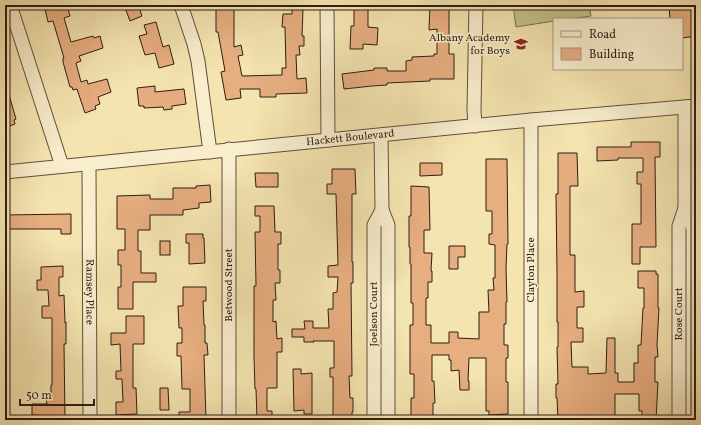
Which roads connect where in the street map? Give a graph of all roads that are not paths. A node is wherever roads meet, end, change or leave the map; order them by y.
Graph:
1 (10, 5) edge
2 (181, 5) edge
3 (327, 5) edge
4 (476, 5) edge
5 (690, 107) edge
6 (531, 120) junction
7 (475, 126) junction
8 (381, 136) junction
9 (328, 140) junction
10 (229, 149) junction
11 (210, 152) junction
12 (89, 164) junction
13 (62, 166) junction
14 (5, 172) edge
15 (685, 208) junction
16 (382, 210) junction
17 (374, 317) junction
18 (388, 317) junction
19 (374, 419) edge
20 (388, 419) edge
21 (90, 420) edge
22 (229, 420) edge
23 (531, 420) edge
24 (679, 420) edge
25 (693, 420) edge

1 - 13 street
2 - 11 street
3 - 9 street
4 - 7 street
5 - 6 street, Hackett Boulevard
5 - 15 street, Rose Court
6 - 7 street, Hackett Boulevard
6 - 23 street, Clayton Place
7 - 8 street, Hackett Boulevard
8 - 9 street, Hackett Boulevard
8 - 16 street, Joelson Court
9 - 10 street, Hackett Boulevard
10 - 11 street, Hackett Boulevard
10 - 22 street, Betwood Street
11 - 12 street, Hackett Boulevard
12 - 13 street, Hackett Boulevard
12 - 21 street, Ramsey Place
13 - 14 street, Hackett Boulevard
15 - 24 street, Rose Court
15 - 25 street, Rose Court
16 - 17 street, Joelson Court
16 - 18 street, Joelson Court
17 - 18 street
17 - 19 street, Joelson Court
18 - 20 street, Joelson Court
19 - 20 street

